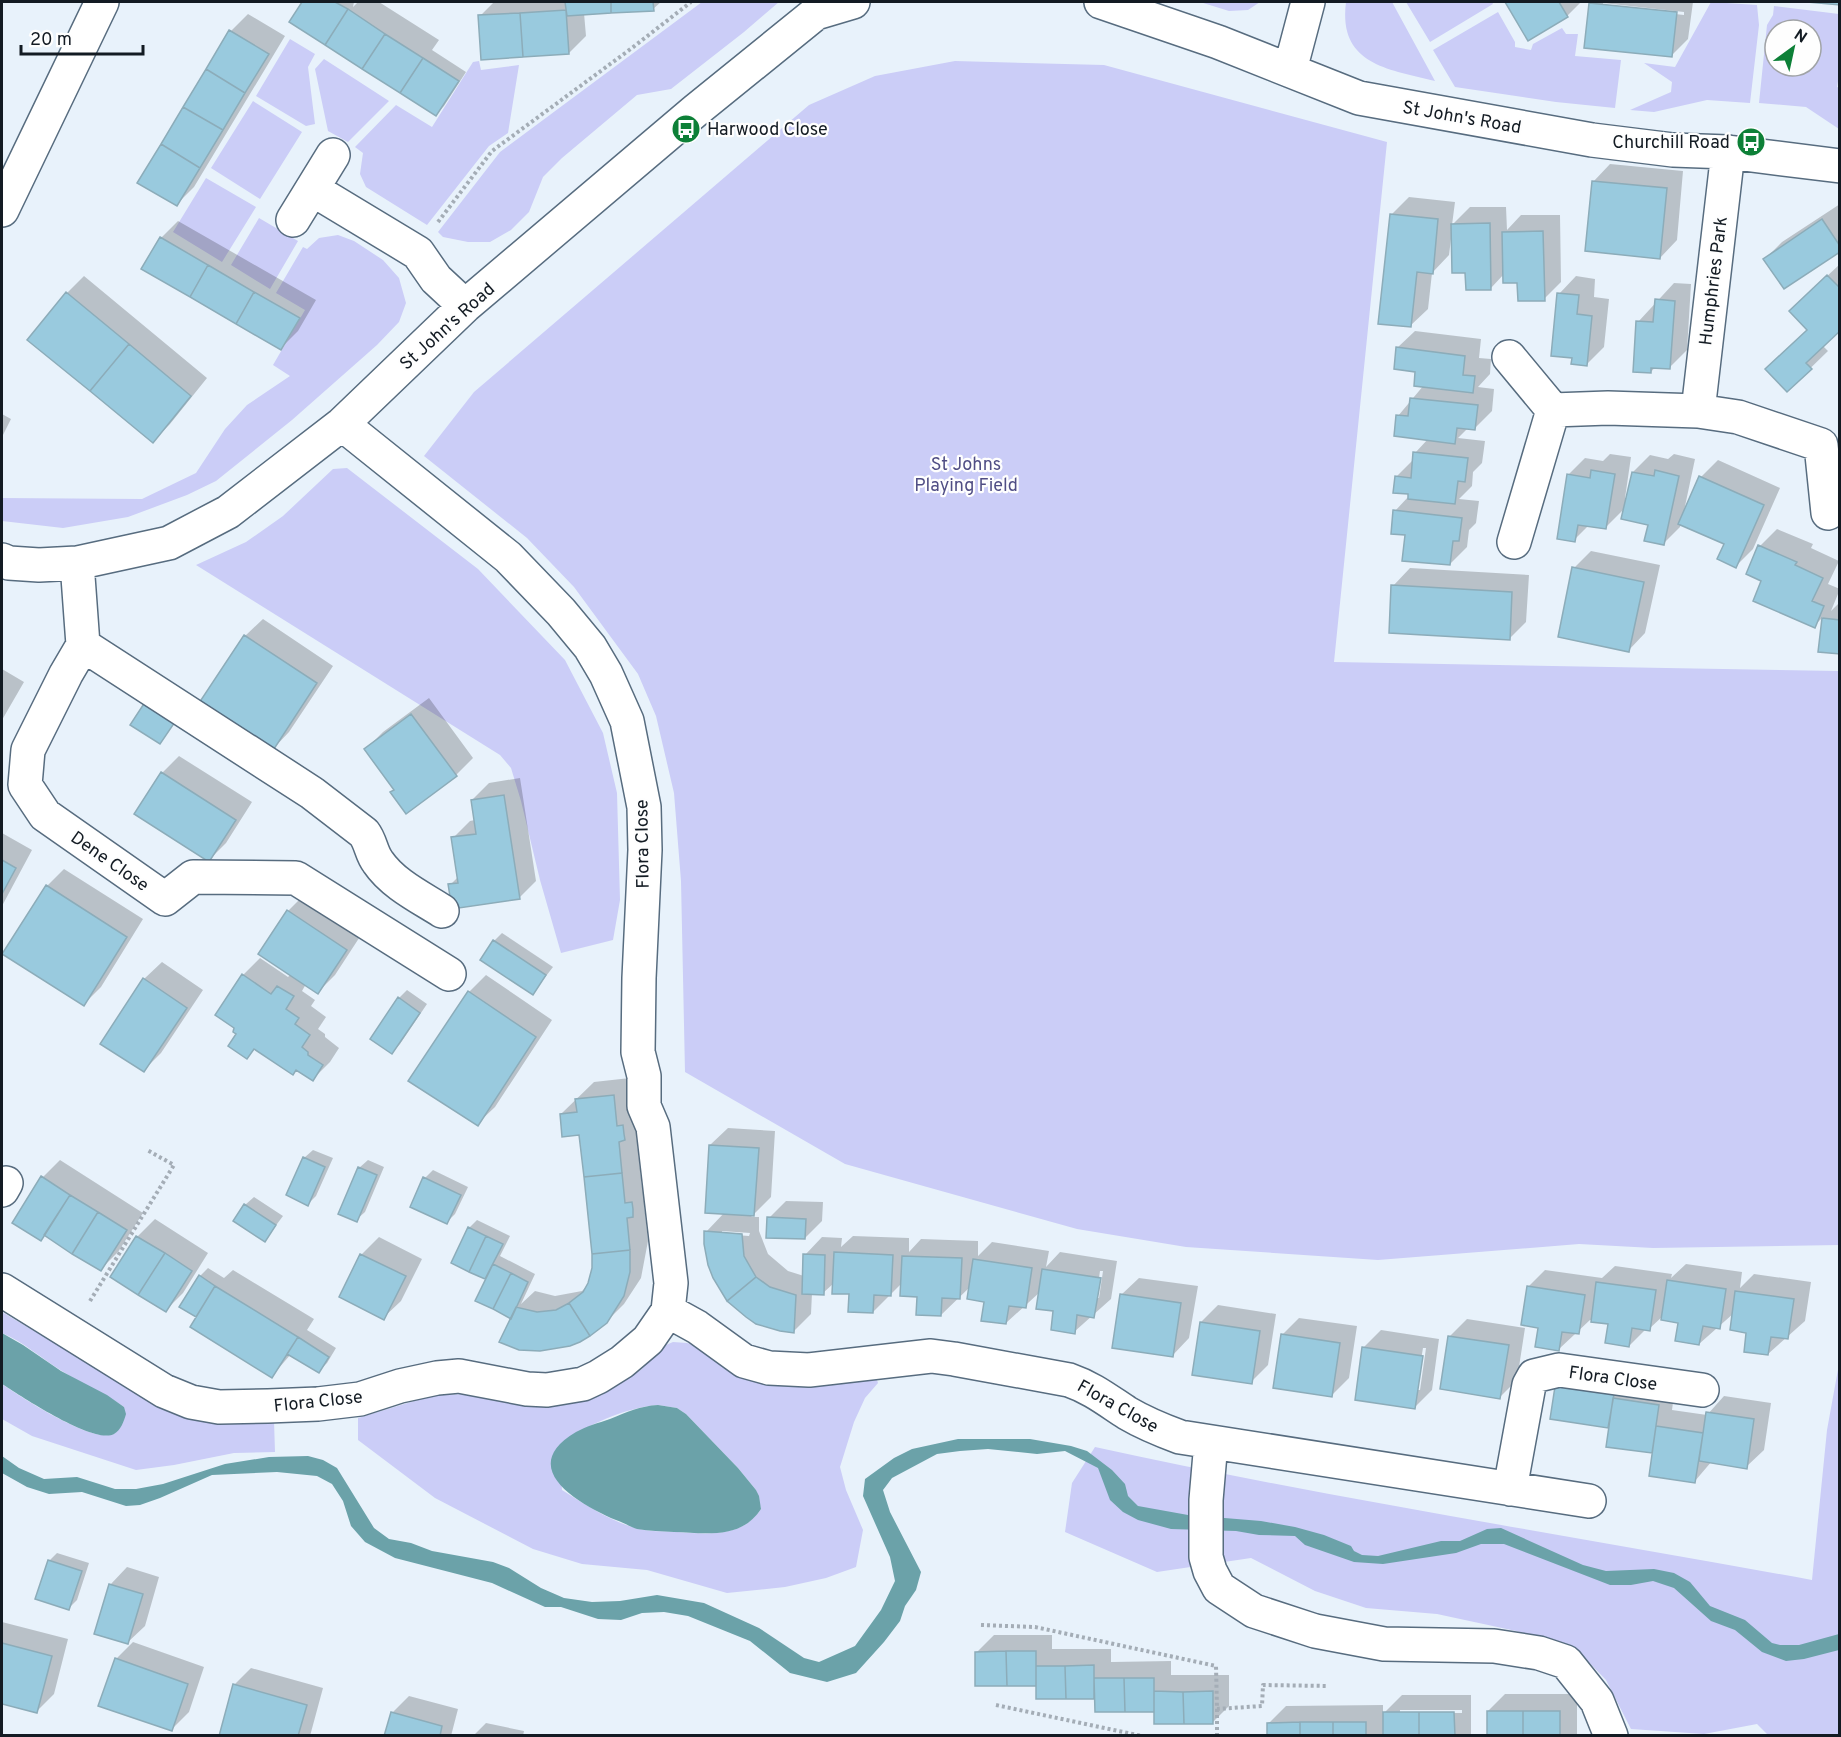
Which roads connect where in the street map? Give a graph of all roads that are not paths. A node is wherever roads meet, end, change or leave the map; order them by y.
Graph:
1 (102, 2) edge
2 (853, 2) edge
3 (1101, 2) edge
4 (1308, 2) edge
5 (1290, 70) junction
6 (1728, 152) junction
7 (333, 155) dead end
8 (1839, 166) edge
9 (312, 189) junction
10 (2, 210) edge
11 (293, 219) dead end
12 (465, 306) junction
13 (1509, 357) dead end
14 (1553, 410) junction
15 (1698, 411) junction
16 (342, 424) junction
17 (1830, 439) edge
18 (1828, 513) dead end
19 (1514, 542) dead end
20 (2, 560) edge
21 (77, 563) junction
22 (83, 645) junction
23 (442, 911) dead end
24 (449, 974) dead end
25 (2, 1290) edge
26 (668, 1311) junction
27 (1702, 1390) dead end
28 (1211, 1442) junction
29 (1510, 1490) junction
30 (1589, 1501) dead end
31 (1611, 1736) edge

1 - 10 street
2 - 12 street, St John's Road
3 - 5 street, St John's Road
4 - 5 street
5 - 6 street, St John's Road
6 - 8 street, St John's Road
6 - 15 street, Humphries Park
7 - 9 street
9 - 11 street
9 - 12 street
12 - 16 street, St John's Road
13 - 14 street
14 - 15 street
14 - 19 street
15 - 17 street
16 - 21 street, St John's Road
16 - 26 street, Flora Close
17 - 18 street
20 - 21 street, St John's Road
21 - 22 street
22 - 23 street
22 - 24 street, Dene Close
25 - 26 street, Flora Close
26 - 28 street, Flora Close
27 - 29 street, Flora Close
28 - 29 street, Flora Close
28 - 31 street
29 - 30 street, Flora Close

